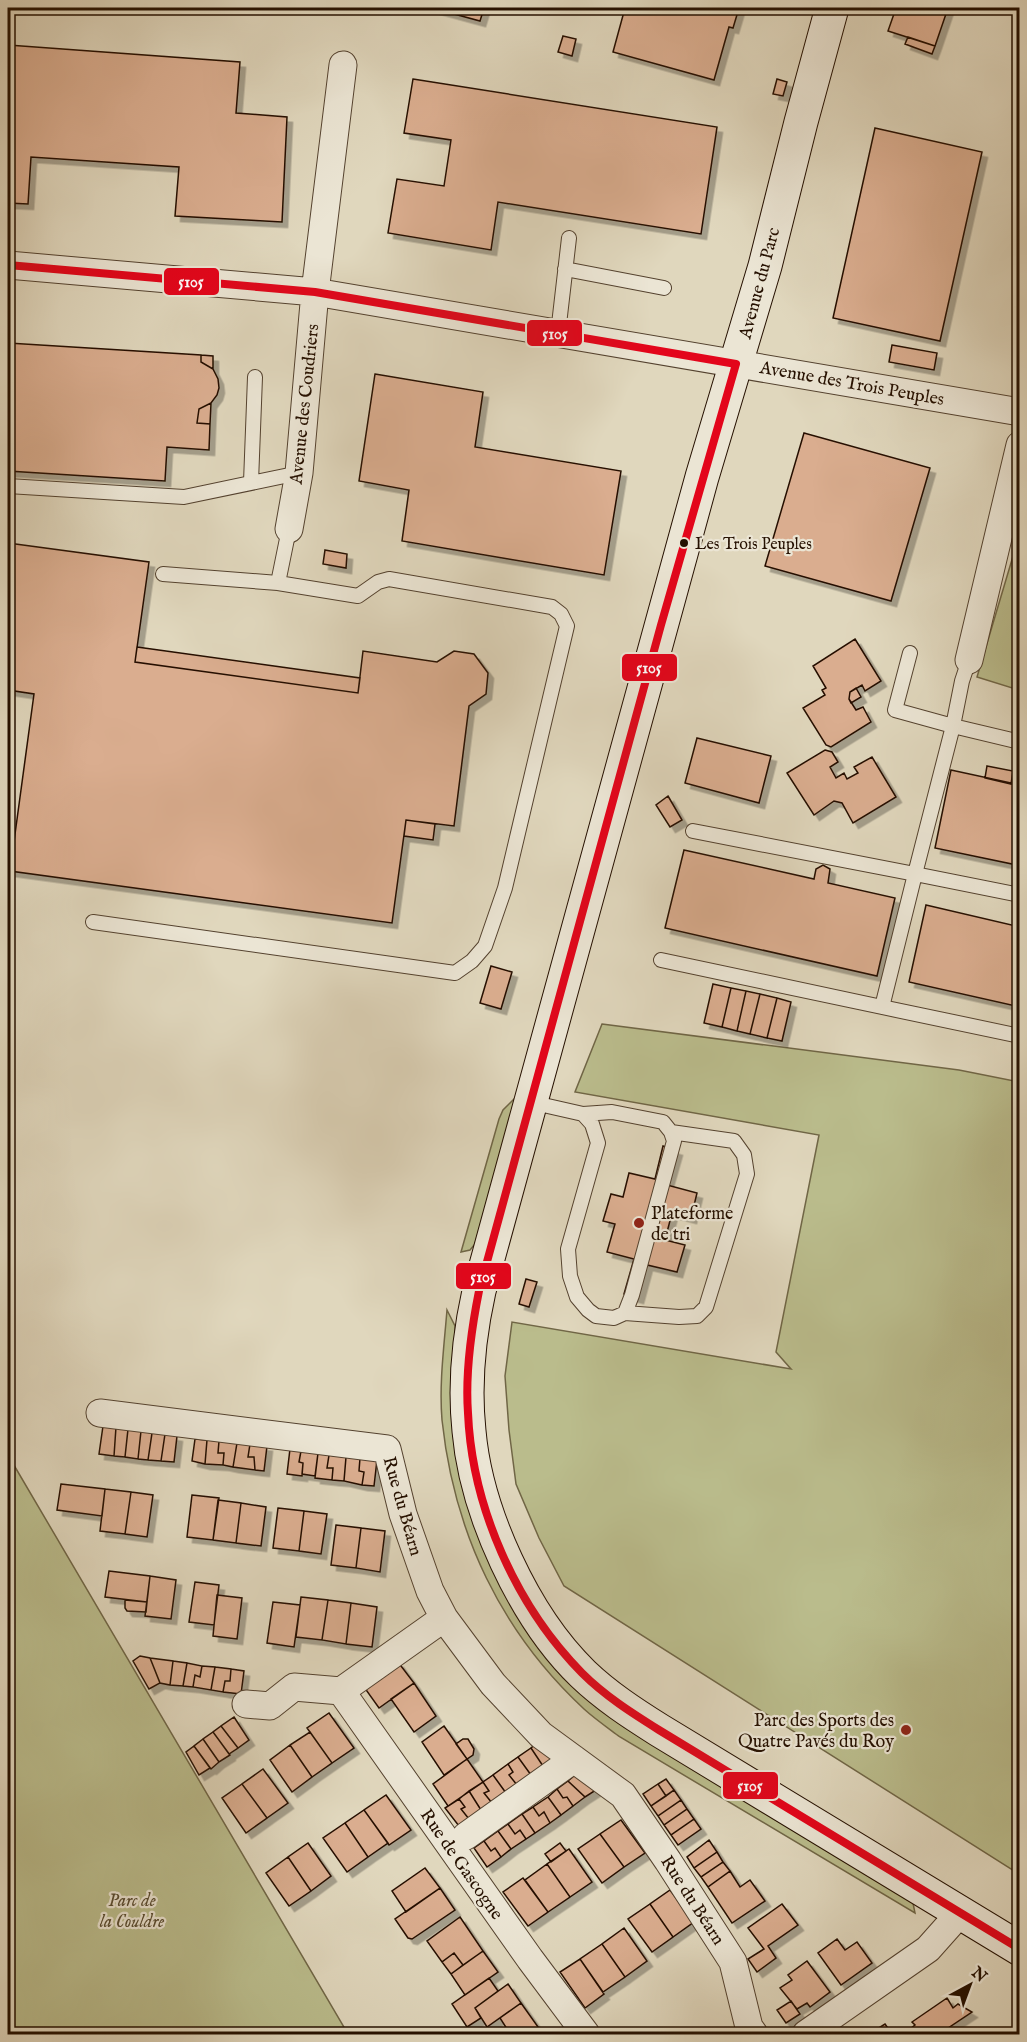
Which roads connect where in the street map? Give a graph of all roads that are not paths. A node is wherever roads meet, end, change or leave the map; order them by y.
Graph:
1 (832, 8) edge
2 (343, 65) dead end
3 (569, 238) dead end
4 (8, 265) edge
5 (566, 269) junction
6 (664, 288) dead end
7 (315, 292) junction
8 (558, 333) junction
9 (736, 364) junction
10 (255, 377) dead end
11 (1020, 412) edge
12 (1020, 445) edge
13 (299, 473) junction
14 (251, 482) junction
15 (8, 486) edge
16 (289, 529) joint
17 (163, 574) dead end
18 (278, 583) junction
19 (910, 653) dead end
20 (969, 660) joint
21 (953, 726) junction
22 (1020, 742) edge
23 (693, 831) dead end
24 (915, 873) junction
25 (1020, 896) edge
26 (93, 922) dead end
27 (661, 960) dead end
28 (882, 1007) junction
29 (1020, 1036) edge
30 (530, 1102) junction
31 (583, 1114) junction
32 (671, 1132) junction
33 (625, 1312) junction
34 (100, 1413) dead end
35 (444, 1618) junction
36 (342, 1691) junction
37 (246, 1704) dead end
38 (574, 1759) junction
39 (466, 1836) dead end
40 (960, 1913) junction
41 (1020, 1949) edge
42 (586, 2034) edge
43 (754, 2034) edge
44 (806, 2034) edge

1 - 9 street, Avenue du Parc
2 - 7 street, Avenue des Coudriers
3 - 5 lane
4 - 7 street, Avenue des Trois Peuples
5 - 6 lane
5 - 8 lane
7 - 8 street, Avenue des Trois Peuples
7 - 13 street, Avenue des Coudriers
8 - 9 street, Avenue des Trois Peuples
9 - 11 street, Avenue des Trois Peuples
9 - 30 street, Avenue du Parc
10 - 14 lane
12 - 20 street
13 - 14 lane
13 - 16 street, Avenue des Coudriers
14 - 15 lane
16 - 18 lane
17 - 18 lane
18 - 26 lane
19 - 21 lane
20 - 21 lane
21 - 22 lane
21 - 24 lane
23 - 24 lane
24 - 25 lane
24 - 28 lane
27 - 28 lane
28 - 29 lane
30 - 31 lane
30 - 40 street, Avenue du Parc
31 - 32 lane
31 - 33 lane
32 - 33 lane
32 - 33 lane
34 - 35 street, Rue du Béarn
35 - 36 street
35 - 38 street, Rue du Béarn
36 - 37 street
36 - 42 street, Rue de Gascogne
38 - 39 street
38 - 43 street, Rue du Béarn
40 - 41 street, Avenue du Parc
40 - 44 street

